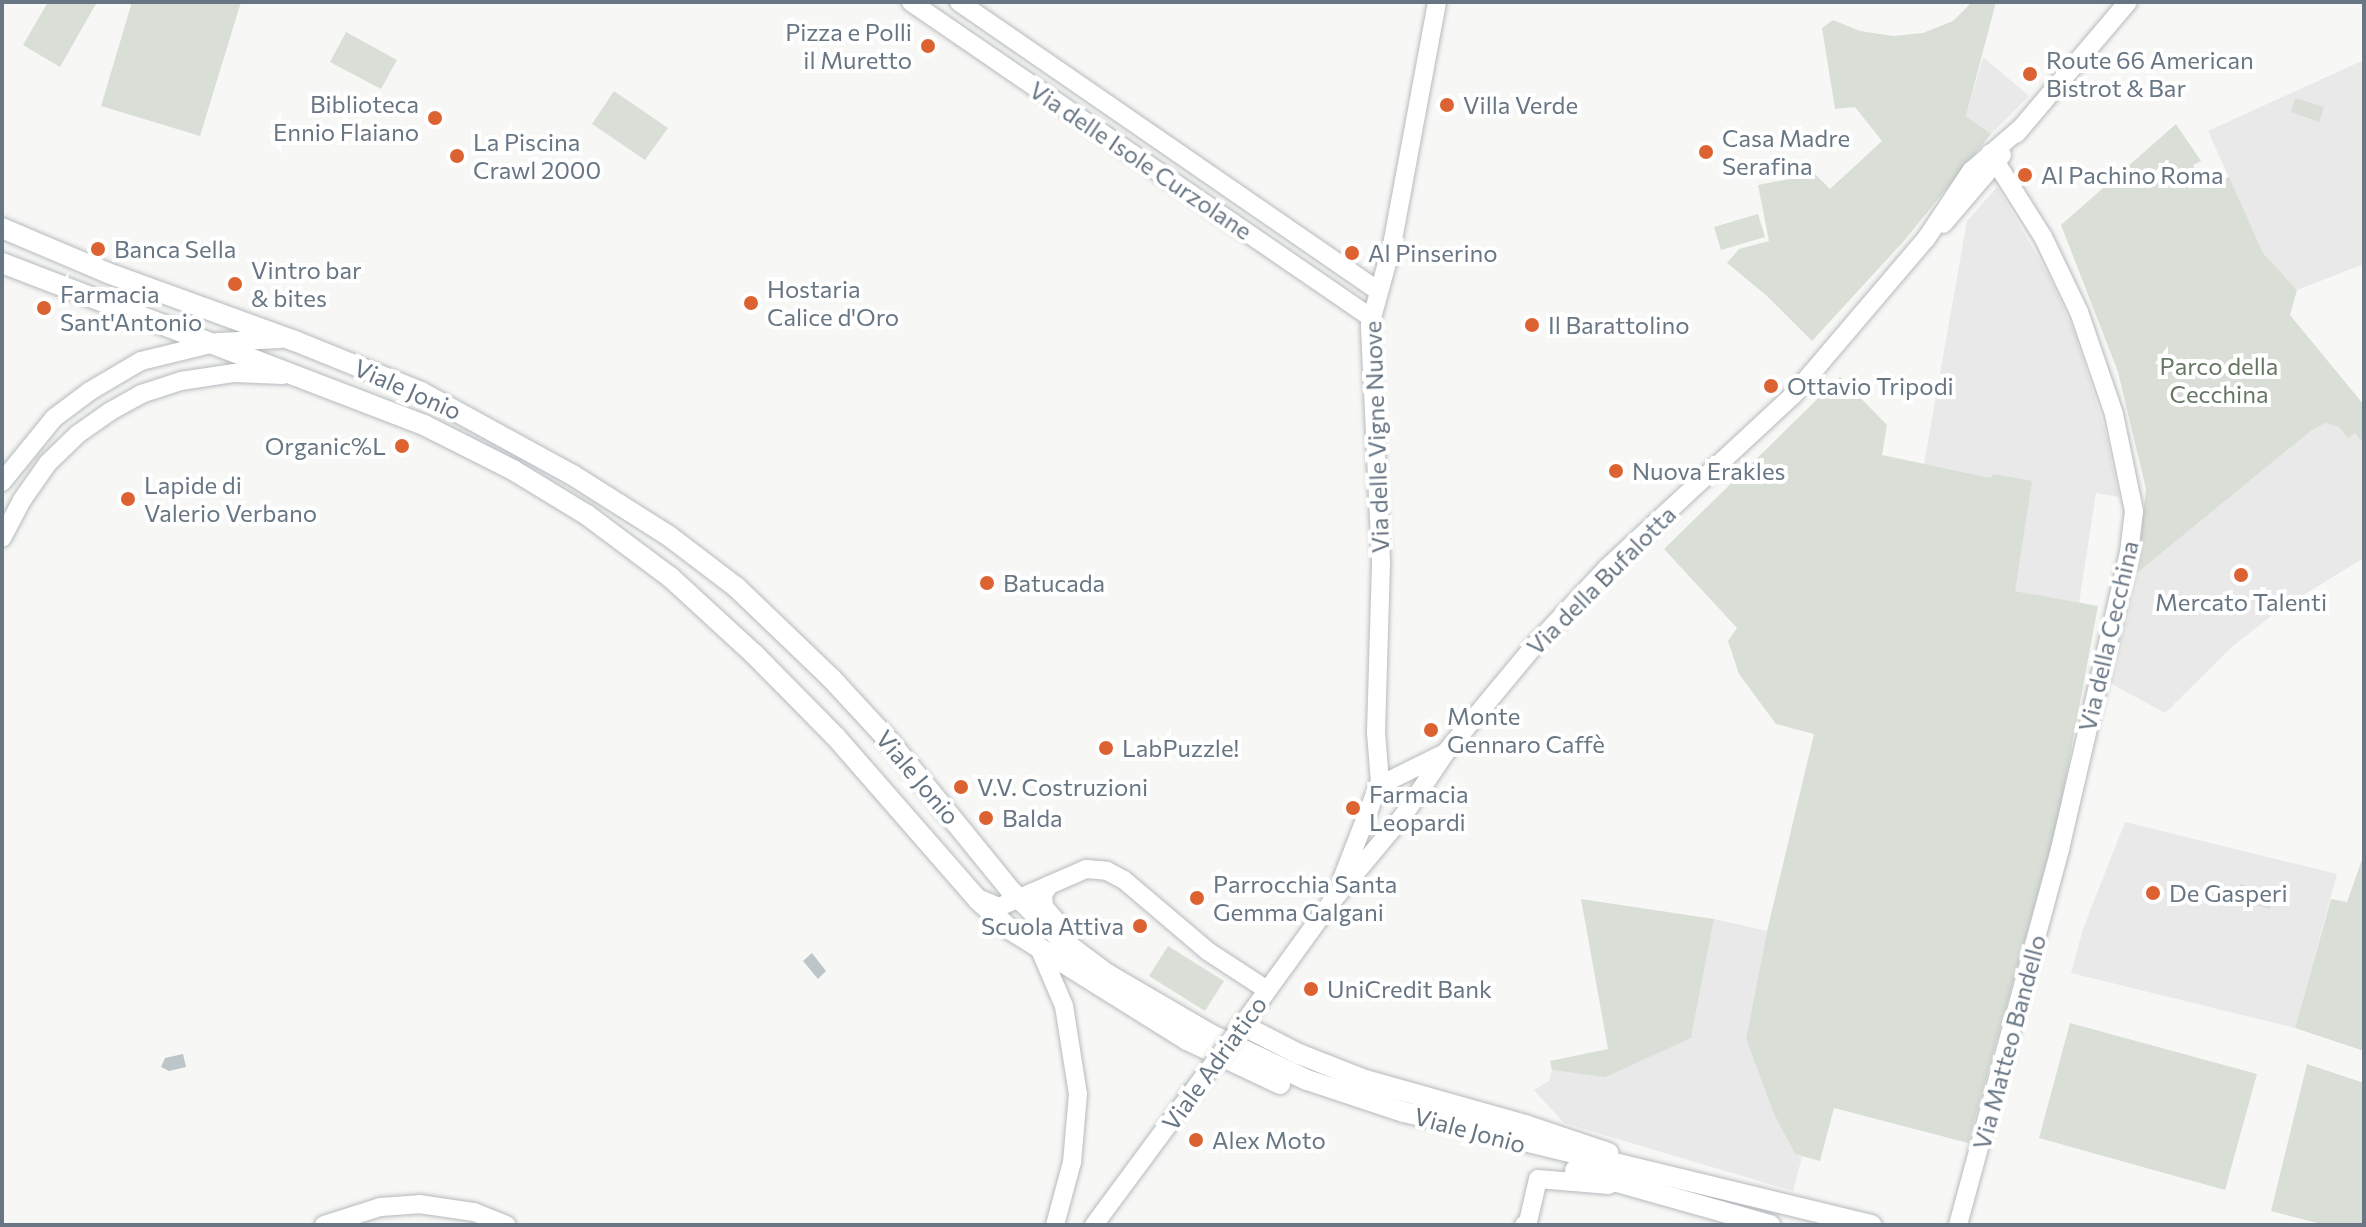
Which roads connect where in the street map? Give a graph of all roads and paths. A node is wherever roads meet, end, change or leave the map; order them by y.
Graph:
1 (911, 2) edge
2 (959, 2) edge
3 (1437, 2) edge
4 (2128, 2) edge
5 (1994, 158) junction
6 (2, 228) edge
7 (2, 263) edge
8 (1377, 290) junction
9 (1370, 317) junction
10 (295, 341) junction
11 (208, 345) junction
12 (290, 375) junction
13 (2, 482) edge
14 (2, 538) edge
15 (1446, 752) junction
16 (1384, 782) junction
17 (1372, 806) junction
18 (1402, 813) junction
19 (2057, 859) joint
20 (1049, 885) junction
21 (971, 893) junction
22 (1017, 897) junction
23 (1333, 900) junction
24 (1040, 950) junction
25 (1099, 969) junction
26 (1267, 990) junction
27 (1240, 1028) junction
28 (1687, 1182) junction
29 (1629, 1184) junction
30 (324, 1225) edge
31 (506, 1225) edge
32 (1055, 1225) edge
33 (1094, 1225) edge
34 (1524, 1225) edge
35 (1770, 1225) edge
36 (1872, 1225) edge
37 (1958, 1225) edge

1 - 9 street, Via delle Isole Curzolane
2 - 8 street, Via delle Isole Curzolane
3 - 8 street, Via delle Vigne Nuove
4 - 5 street, Via della Bufalotta
5 - 15 street, Via della Bufalotta
5 - 19 street, Via della Cecchina
6 - 10 main road, Viale Jonio
7 - 11 main road, Viale Jonio
8 - 9 street, Via delle Vigne Nuove
9 - 16 street, Via delle Vigne Nuove
10 - 11 street
10 - 22 main road, Viale Jonio
11 - 12 main road, Viale Jonio
11 - 13 street
12 - 14 street
12 - 21 main road, Viale Jonio
15 - 16 street
15 - 18 street, Via della Bufalotta
16 - 17 street
16 - 18 street
17 - 18 street
17 - 23 street
18 - 23 street, Via della Bufalotta
19 - 37 street, Via Matteo Bandello
20 - 22 street
20 - 25 street
20 - 26 street
21 - 22 street
21 - 24 main road, Viale Jonio
22 - 25 main road, Viale Jonio
23 - 26 street, Viale Adriatico
24 - 29 main road, Viale Jonio
24 - 32 street
25 - 28 main road, Viale Jonio
26 - 27 street, Viale Adriatico
27 - 28 main road
27 - 33 street, Viale Adriatico, bridge
28 - 36 main road, Viale Jonio
29 - 34 street
29 - 35 main road, Viale Jonio
30 - 31 street

